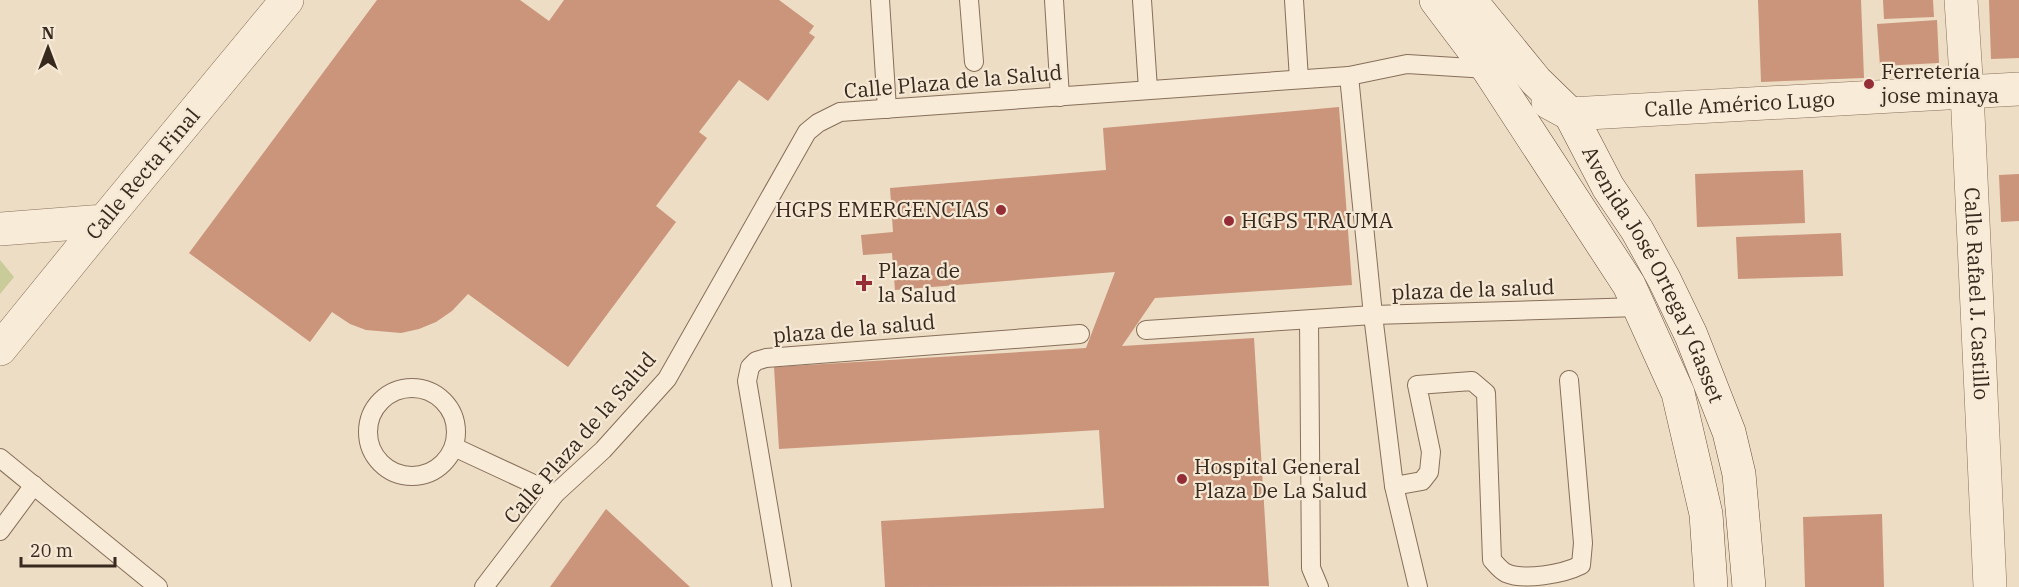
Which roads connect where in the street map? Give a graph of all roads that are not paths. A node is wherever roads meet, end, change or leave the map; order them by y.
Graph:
1 (880, 0) edge
2 (969, 0) edge
3 (1054, 0) edge
4 (1142, 0) edge
5 (1294, 0) edge
6 (1436, 0) edge
7 (1470, 0) edge
8 (1961, 0) edge
9 (277, 6) edge
10 (974, 62) dead end
11 (1488, 69) junction
12 (1349, 76) junction
13 (1299, 79) junction
14 (1148, 89) junction
15 (2019, 89) edge
16 (1967, 92) junction
17 (1060, 97) junction
18 (887, 109) junction
19 (1570, 114) junction
20 (104, 221) junction
21 (0, 229) edge
22 (1638, 307) junction
23 (1373, 315) junction
24 (1309, 320) junction
25 (1146, 330) dead end
26 (1080, 334) dead end
27 (0, 349) edge
28 (1569, 380) dead end
29 (454, 447) junction
30 (0, 458) edge
31 (34, 485) junction
32 (1394, 486) junction
33 (555, 494) junction
34 (0, 531) edge
35 (158, 587) edge
36 (484, 587) edge
37 (782, 587) edge
38 (1319, 587) edge
39 (1418, 587) edge
40 (1711, 587) edge
41 (1749, 587) edge
42 (1990, 587) edge

1 - 18 lane
2 - 10 lane
3 - 17 lane
4 - 14 lane
5 - 13 lane
6 - 11 street, Avenida José Ortega y Gasset
7 - 19 street, Avenida José Ortega y Gasset
8 - 16 street, Calle Rafael J. Castillo
9 - 20 street, Calle Recta Final
11 - 12 lane, Calle Plaza de la Salud
11 - 19 street
11 - 22 street, Avenida José Ortega y Gasset
12 - 13 lane, Calle Plaza de la Salud
12 - 23 lane
13 - 14 lane, Calle Plaza de la Salud
14 - 17 lane, Calle Plaza de la Salud
15 - 16 street, Calle Américo Lugo
16 - 19 street, Calle Américo Lugo
16 - 42 street, Calle Rafael J. Castillo
17 - 18 lane, Calle Plaza de la Salud
18 - 33 lane, Calle Plaza de la Salud
19 - 41 street, Avenida José Ortega y Gasset
20 - 21 street
20 - 27 street, Calle Recta Final
22 - 23 lane, plaza de la salud
22 - 40 street, Avenida José Ortega y Gasset
23 - 24 lane, plaza de la salud
23 - 32 lane
24 - 25 lane, plaza de la salud
24 - 38 lane
26 - 37 lane, plaza de la salud
28 - 32 lane
29 - 29 lane
29 - 33 lane
30 - 31 lane
31 - 34 lane
31 - 35 lane
32 - 39 lane
33 - 36 lane, Calle Plaza de la Salud

